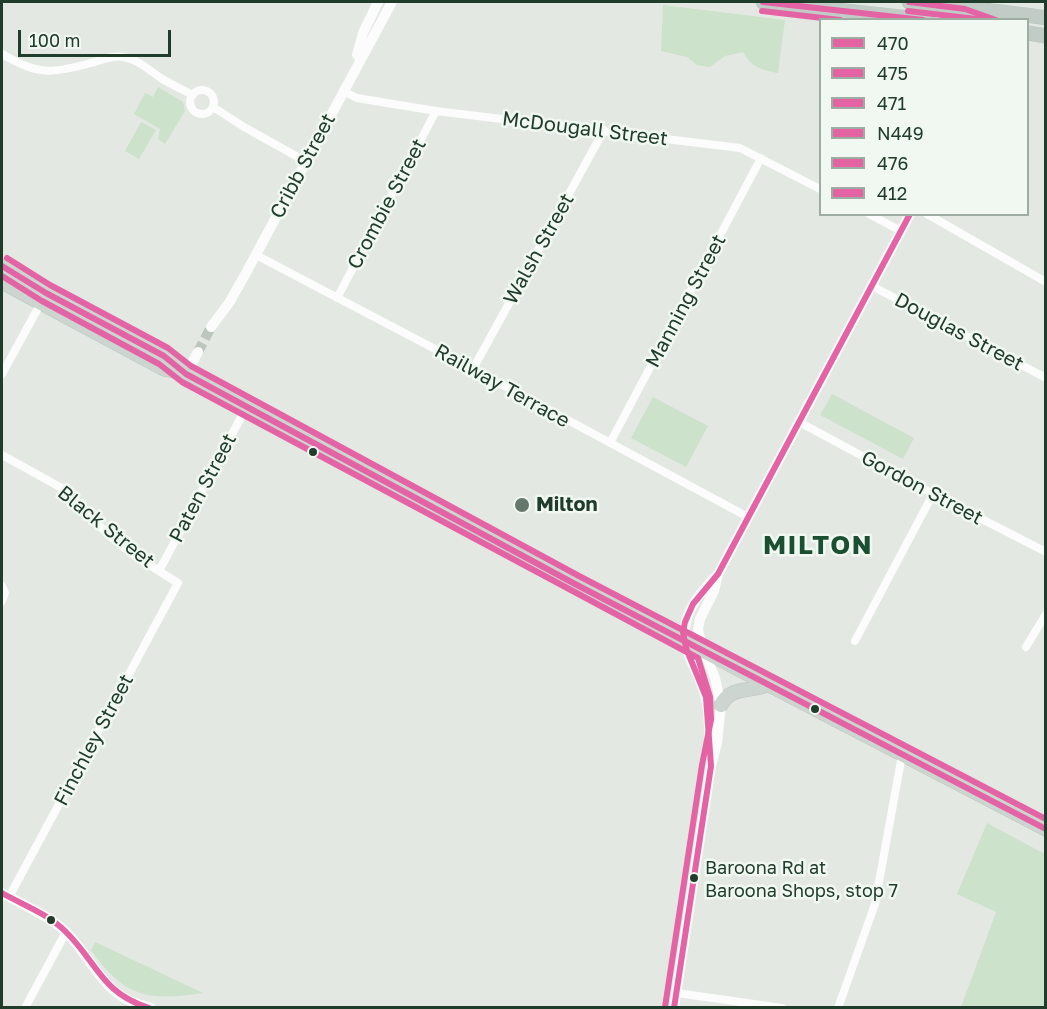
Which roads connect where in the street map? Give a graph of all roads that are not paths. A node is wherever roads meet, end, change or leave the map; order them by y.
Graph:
1 (378, 2) edge
2 (392, 2) edge
3 (763, 2) edge
4 (909, 2) edge
5 (965, 9) junction
6 (910, 18) edge
7 (991, 18) edge
8 (1045, 19) edge
9 (1029, 33) edge
10 (1046, 36) edge
11 (2, 54) edge
12 (351, 75) junction
13 (343, 91) junction
14 (193, 95) junction
15 (213, 107) junction
16 (436, 111) junction
17 (604, 130) junction
18 (761, 158) junction
19 (305, 161) junction
20 (819, 188) edge
21 (873, 216) edge
22 (909, 216) edge
23 (930, 216) edge
24 (901, 231) junction
25 (256, 255) junction
26 (2, 266) edge
27 (2, 282) edge
28 (1046, 282) edge
29 (872, 286) junction
30 (337, 298) junction
31 (43, 299) junction
32 (211, 327) tunnel mouth
33 (198, 352) tunnel mouth
34 (473, 369) junction
35 (2, 374) edge
36 (186, 374) junction
37 (1046, 378) edge
38 (247, 406) junction
39 (799, 422) junction
40 (610, 443) junction
41 (2, 455) edge
42 (933, 494) junction
43 (748, 517) junction
44 (1046, 552) edge
45 (159, 571) junction
46 (718, 574) junction
47 (178, 582) joint
48 (3, 588) edge
49 (2, 601) edge
50 (1046, 614) edge
51 (684, 641) junction
52 (855, 641) dead end
53 (1026, 647) dead end
54 (705, 652) junction
55 (766, 685) junction
56 (721, 705) junction
57 (902, 755) junction
58 (711, 766) junction
59 (1046, 829) edge
60 (5, 895) edge
61 (66, 933) junction
62 (677, 993) junction
63 (25, 1008) edge
64 (151, 1008) edge
65 (675, 1008) edge
66 (782, 1008) edge
67 (838, 1008) edge

1 - 12 street
2 - 12 street, Cribb Street
3 - 6 highway
4 - 5 highway
5 - 7 street
5 - 8 highway
9 - 10 highway
11 - 14 street
12 - 13 street, Cribb Street
13 - 16 street, McDougall Street
13 - 19 street, Cribb Street
14 - 15 street
14 - 15 street
15 - 19 street
16 - 17 street, McDougall Street
16 - 30 street, Crombie Street
17 - 18 street, McDougall Street
17 - 34 street, Walsh Street
18 - 20 street, McDougall Street
18 - 40 street, Manning Street
19 - 25 street, Cribb Street
21 - 24 street
22 - 24 street
23 - 28 street
24 - 29 street
25 - 30 street, Railway Terrace
25 - 32 street, Cribb Street
26 - 31 main road
27 - 31 main road
29 - 37 street, Douglas Street
29 - 39 street
30 - 34 street, Railway Terrace
31 - 35 street
31 - 36 main road
33 - 36 street
34 - 40 street, Railway Terrace
36 - 38 main road
38 - 45 street, Paten Street
38 - 51 main road
39 - 42 street, Gordon Street
39 - 43 street
40 - 43 street, Railway Terrace
41 - 45 street, Black Street
42 - 44 street, Gordon Street
42 - 52 street
43 - 46 street
45 - 47 street, Black Street
46 - 51 street
46 - 54 street
47 - 60 street, Finchley Street
48 - 49 street
50 - 53 street
51 - 54 main road
51 - 58 street
54 - 55 main road
54 - 56 street
55 - 56 main road
55 - 57 main road
56 - 58 street
57 - 59 main road
57 - 67 street
58 - 62 street
60 - 61 street
61 - 63 street
61 - 64 street
62 - 65 street
62 - 66 street

